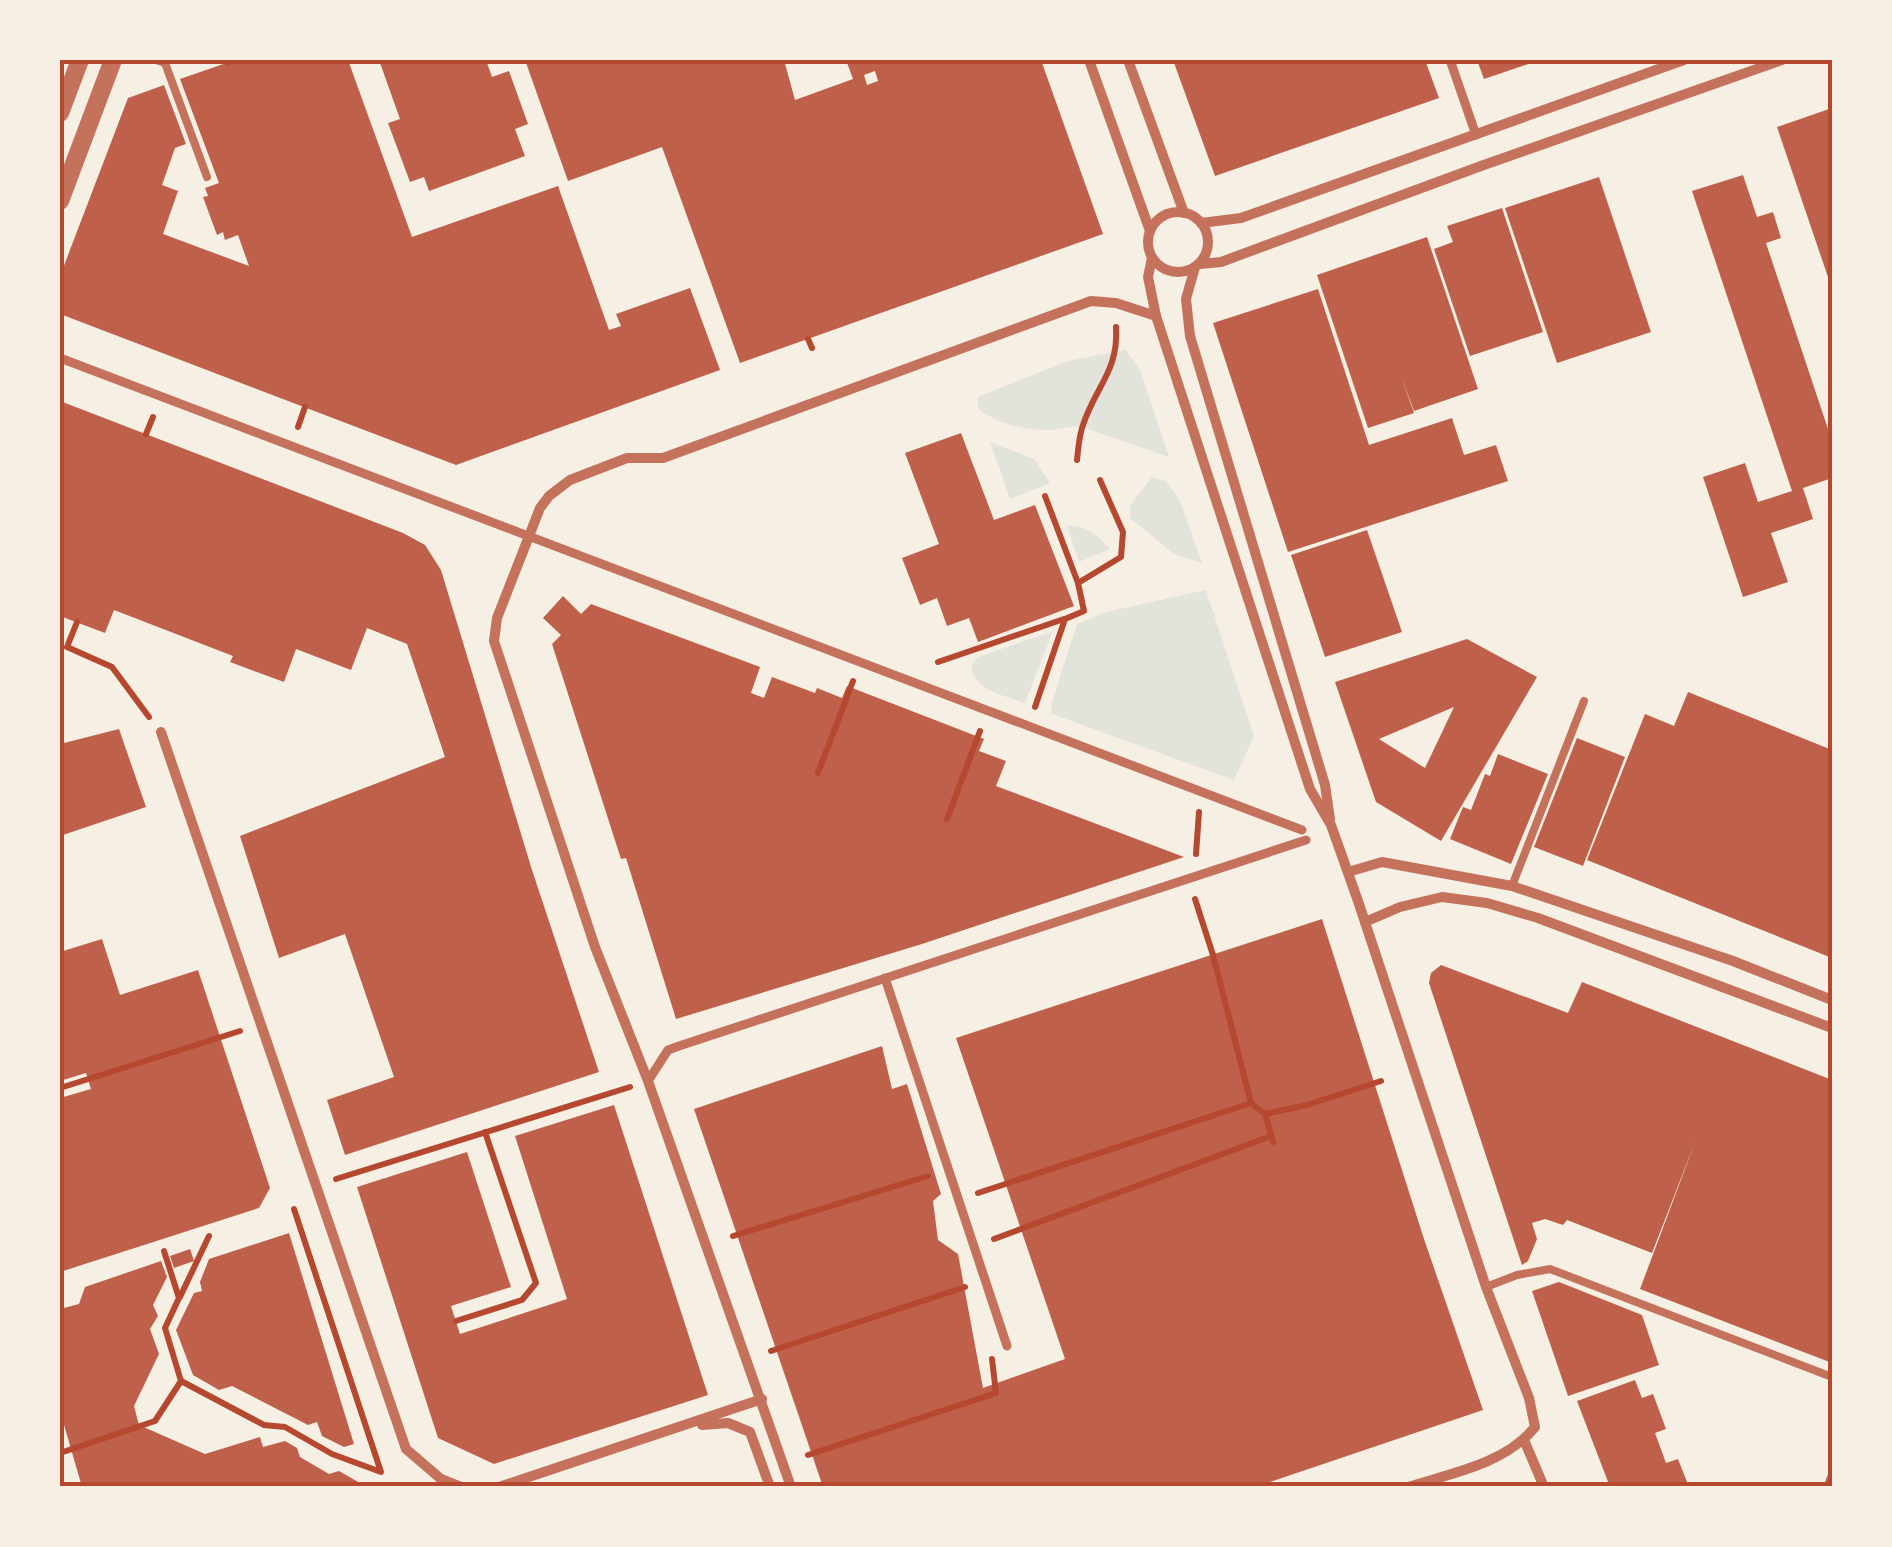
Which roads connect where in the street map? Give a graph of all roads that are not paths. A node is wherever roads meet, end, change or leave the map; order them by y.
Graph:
1 (80, 60) edge
2 (113, 60) edge
3 (156, 60) edge
4 (1089, 60) edge
5 (1128, 60) edge
6 (1450, 60) edge
7 (1684, 60) edge
8 (1782, 60) edge
9 (60, 113) edge
10 (1476, 135) junction
11 (207, 177) dead end
12 (60, 200) edge
13 (1184, 213) junction
14 (1201, 223) junction
15 (1150, 230) junction
16 (1152, 258) junction
17 (1197, 266) junction
18 (1156, 316) junction
19 (60, 358) edge
20 (528, 538) junction
21 (1584, 701) dead end
22 (161, 732) road end
23 (1331, 825) junction
24 (1348, 872) junction
25 (1512, 886) junction
26 (1365, 922) junction
27 (885, 978) junction
28 (1832, 1000) edge
29 (1832, 1028) edge
30 (648, 1081) junction
31 (1486, 1287) junction
32 (1007, 1346) dead end
33 (1832, 1377) edge
34 (762, 1399) junction
35 (680, 1427) junction
36 (1524, 1440) junction
37 (461, 1487) edge
38 (499, 1487) edge
39 (770, 1487) edge
40 (791, 1487) edge
41 (1408, 1487) edge
42 (1544, 1487) edge

1 - 9 street
2 - 12 street
3 - 11 lane
4 - 15 street
5 - 13 street
6 - 10 street
7 - 10 street
8 - 17 street
10 - 14 street
13 - 14 street
13 - 15 street
14 - 17 street
15 - 16 street
16 - 17 street
16 - 18 street
17 - 23 street
18 - 20 street
18 - 23 street
19 - 20 street
20 - 27 street
20 - 30 street
21 - 25 lane
22 - 37 street
23 - 24 street
24 - 25 street
24 - 26 street
25 - 28 street
26 - 29 street
26 - 31 street
27 - 30 street
27 - 32 street
30 - 34 street
31 - 33 lane
31 - 36 street
34 - 35 street
34 - 40 street
35 - 38 street
35 - 39 street
36 - 41 street
36 - 42 street

